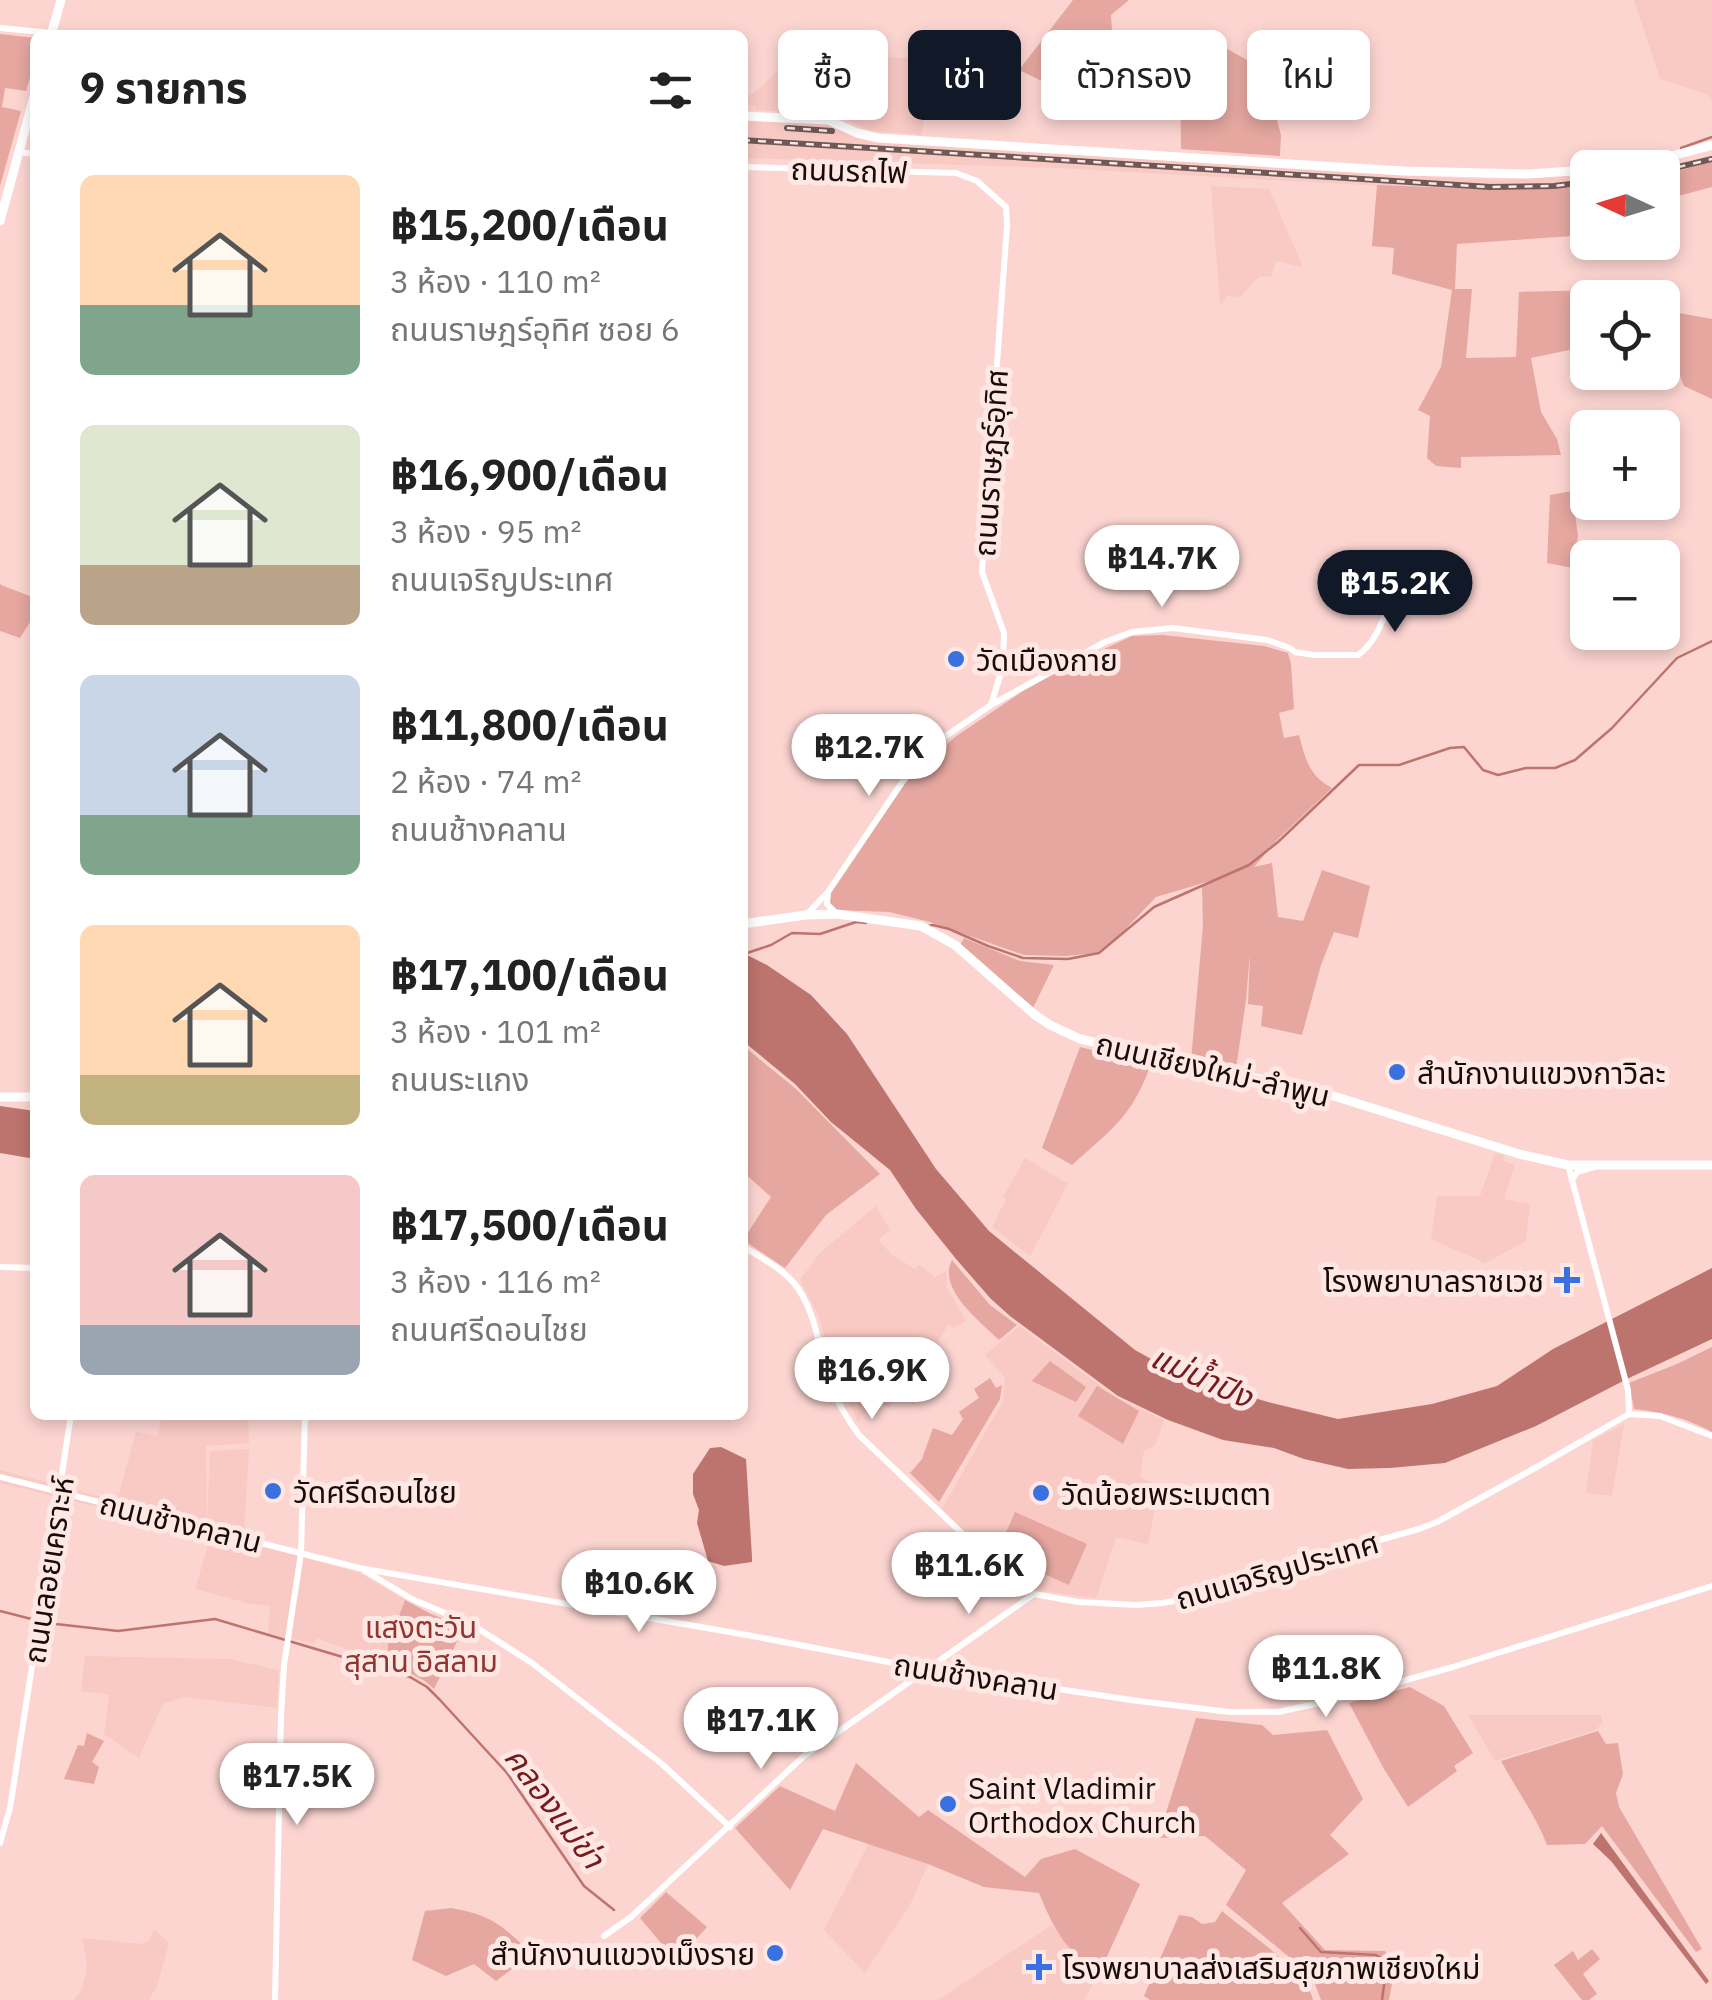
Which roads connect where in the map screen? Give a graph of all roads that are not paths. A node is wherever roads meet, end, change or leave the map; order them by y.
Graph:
1 (61, 0) edge
2 (0, 28) edge
3 (56, 30) edge
4 (30, 31) edge
5 (30, 111) edge
6 (748, 116) edge
7 (1712, 145) edge
8 (19, 152) junction
9 (30, 153) edge
10 (1680, 154) edge
11 (748, 167) edge
12 (1570, 171) edge
13 (956, 173) joint
14 (0, 221) edge
15 (1392, 597) dead end
16 (991, 706) junction
17 (828, 892) junction
18 (837, 914) junction
19 (806, 915) junction
20 (748, 923) edge
21 (30, 1097) edge
22 (0, 1098) edge
23 (1563, 1164) junction
24 (1712, 1164) edge
25 (1595, 1166) junction
26 (1572, 1181) junction
27 (748, 1250) edge
28 (0, 1267) edge
29 (30, 1268) edge
30 (1628, 1414) junction
31 (71, 1420) edge
32 (305, 1420) edge
33 (1712, 1436) edge
34 (0, 1476) edge
35 (61, 1492) junction
36 (302, 1552) junction
37 (360, 1568) junction
38 (1712, 1586) edge
39 (1034, 1594) junction
40 (925, 1669) junction
41 (730, 1826) junction
42 (0, 1843) edge
43 (604, 1936) dead end
44 (275, 2000) edge

1 - 3 main road
2 - 4 street
5 - 8 main road
6 - 12 main road
7 - 10 main road
8 - 9 street
8 - 14 main road
11 - 13 street, ถนนรถไฟ
13 - 16 street, ถนนราษฎร์อุทิศ
15 - 16 street
16 - 17 street
17 - 18 street
17 - 19 street
18 - 19 main road, ถนนเชียงใหม่-ลำพูน
18 - 23 main road, ถนนเชียงใหม่-ลำพูน
19 - 20 main road, ถนนเชียงใหม่-ลำพูน
21 - 22 main road
23 - 25 main road, ถนนเชียงใหม่-ลำพูน
23 - 26 street
24 - 25 main road, ถนนเชียงใหม่-ลำพูน
25 - 26 street
26 - 30 street
27 - 39 street, ถนนเจริญประเทศ
28 - 29 street
30 - 33 street
30 - 39 street, ถนนเจริญประเทศ
31 - 35 street, ถนนลอยเคราะห์
32 - 36 street
34 - 35 street, ถนนช้างคลาน
35 - 36 street, ถนนช้างคลาน
35 - 42 street, ถนนลอยเคราะห์
36 - 37 street, ถนนช้างคลาน
36 - 44 street
37 - 40 street, ถนนช้างคลาน
37 - 41 street
38 - 40 street, ถนนช้างคลาน
39 - 40 street
40 - 41 street
41 - 43 street

